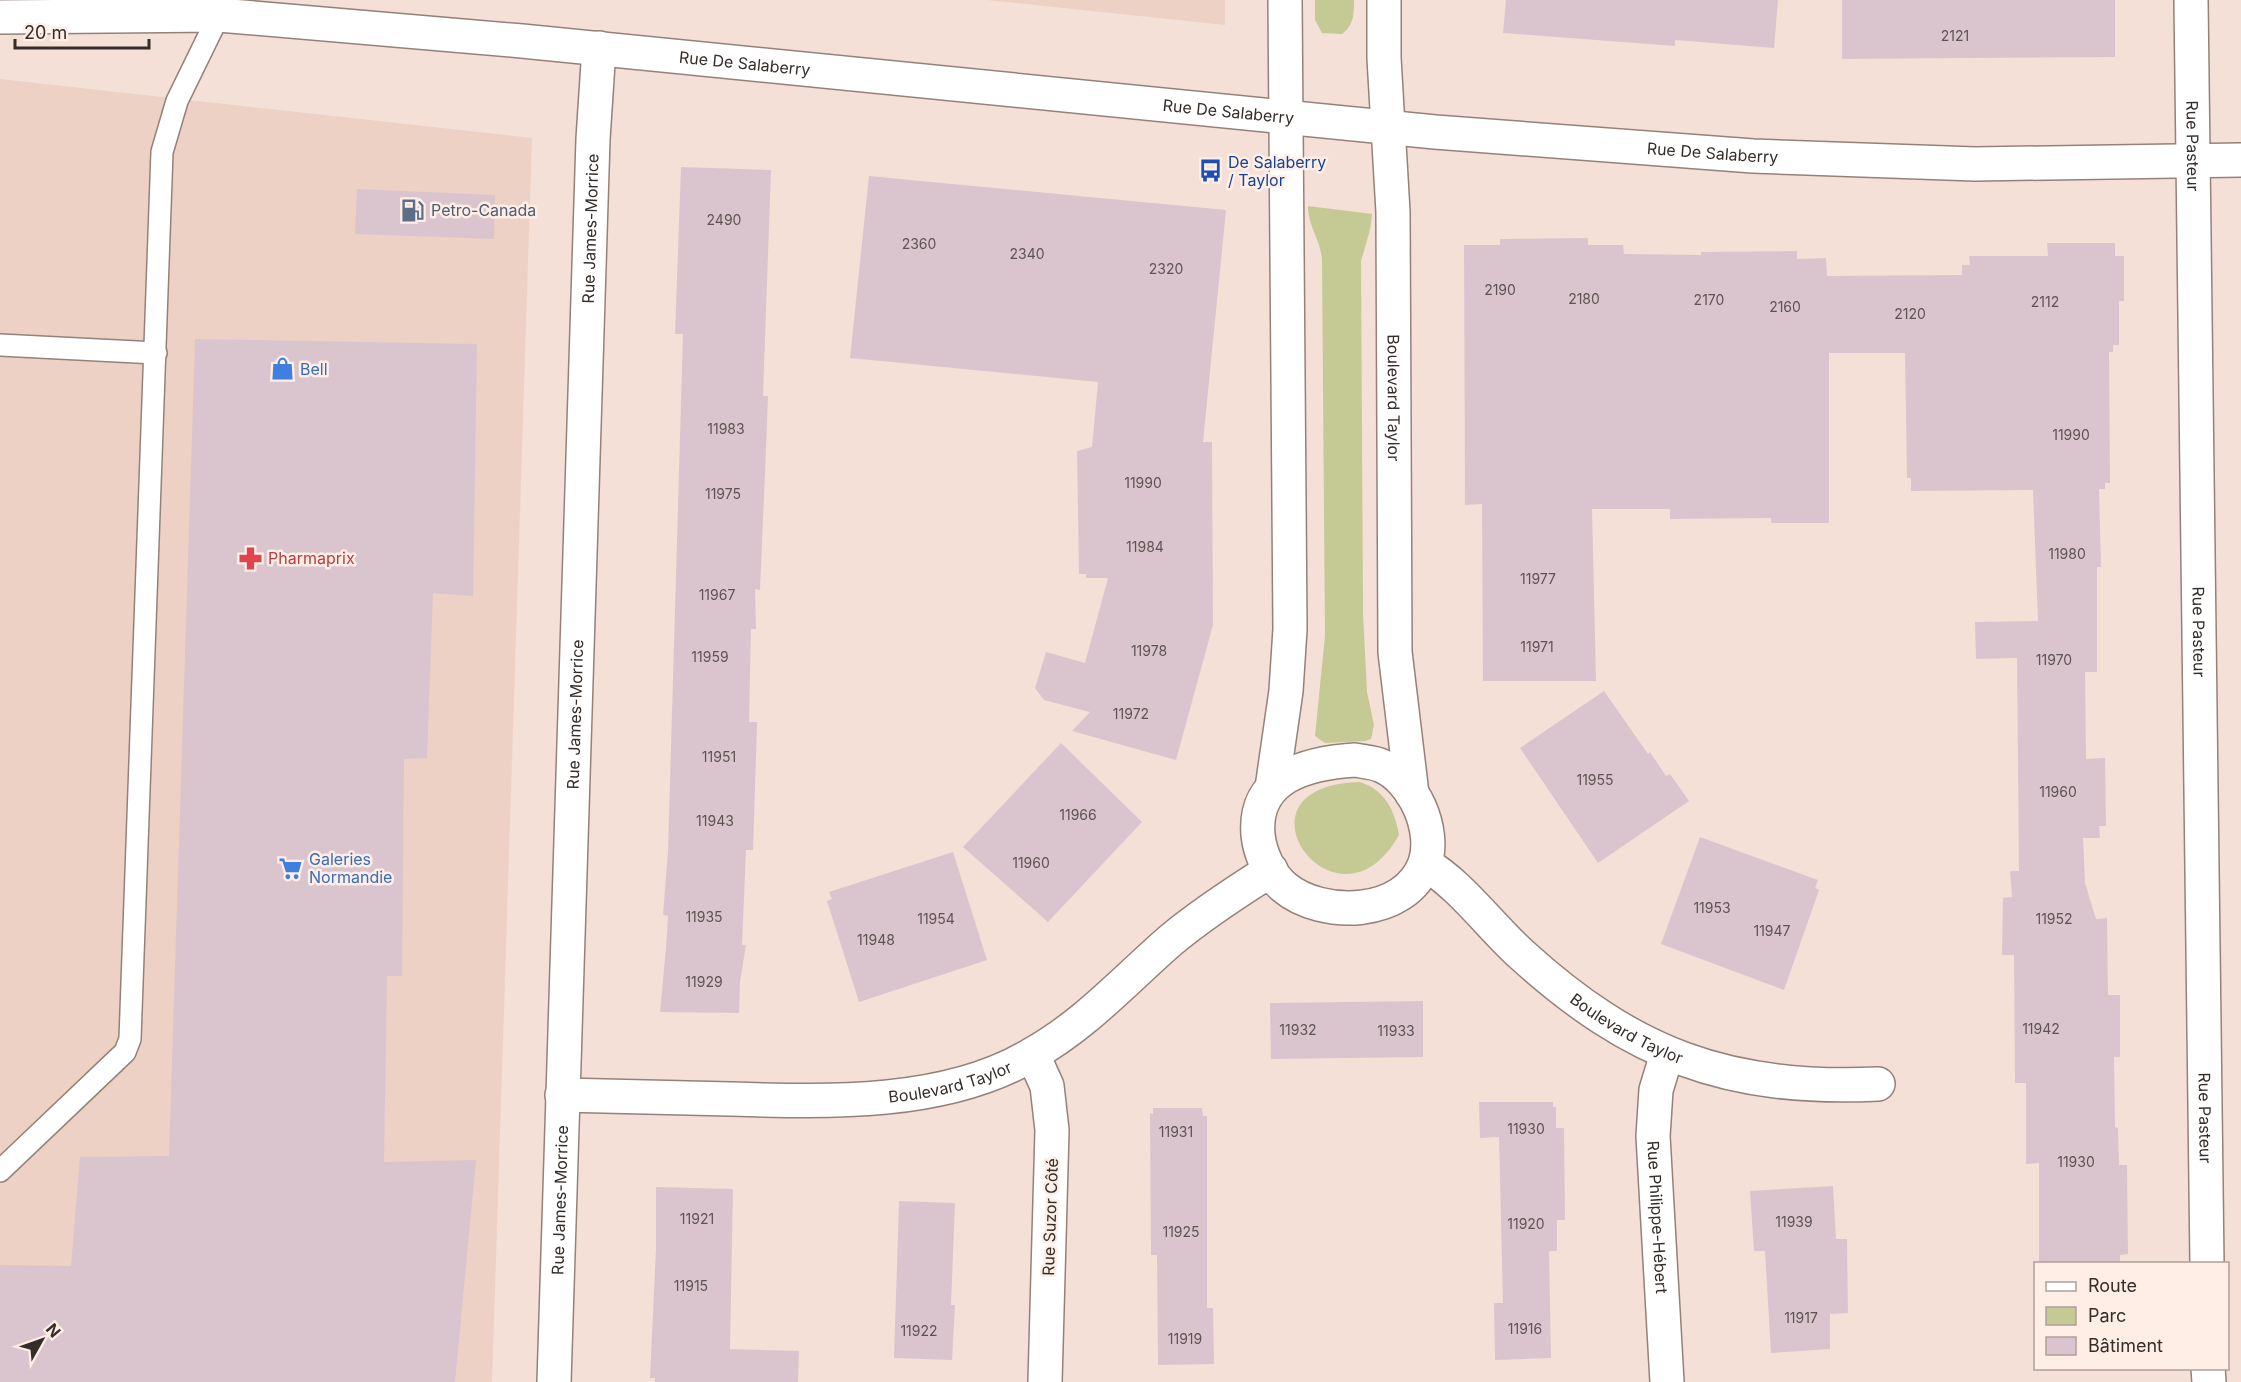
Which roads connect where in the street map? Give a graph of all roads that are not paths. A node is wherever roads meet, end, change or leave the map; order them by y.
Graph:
1 (146, 0) edge
2 (1285, 0) edge
3 (1384, 0) edge
4 (2191, 0) edge
5 (219, 15) junction
6 (0, 17) edge
7 (599, 48) junction
8 (1287, 116) junction
9 (1388, 127) junction
10 (2241, 160) edge
11 (2193, 162) junction
12 (0, 345) edge
13 (156, 353) junction
14 (1272, 788) junction
15 (1412, 794) junction
16 (1425, 864) junction
17 (1271, 870) junction
18 (1667, 1054) junction
19 (1033, 1055) junction
20 (1878, 1083) dead end
21 (562, 1095) junction
22 (0, 1171) edge
23 (2207, 1262) edge
24 (554, 1382) edge
25 (1045, 1382) edge
26 (1667, 1382) edge

1 - 5 street, Rue De Salaberry
2 - 8 street
3 - 9 street, Boulevard Taylor
4 - 11 street, Rue Pasteur
5 - 6 street, Rue De Salaberry
5 - 7 street, Rue De Salaberry
5 - 13 lane
7 - 8 street, Rue De Salaberry
7 - 21 street, Rue James-Morrice
8 - 9 street, Rue De Salaberry
8 - 14 street
9 - 11 street, Rue De Salaberry
9 - 15 street, Boulevard Taylor
10 - 11 street, Rue De Salaberry
11 - 23 street, Rue Pasteur
12 - 13 lane
13 - 22 lane
14 - 15 street
14 - 17 street
15 - 16 street
16 - 17 street
16 - 18 street, Boulevard Taylor
17 - 19 street, Boulevard Taylor
18 - 20 street, Boulevard Taylor
18 - 26 street, Rue Philippe-Hébert
19 - 21 street, Boulevard Taylor
19 - 25 street, Rue Suzor Côté
21 - 24 street, Rue James-Morrice

